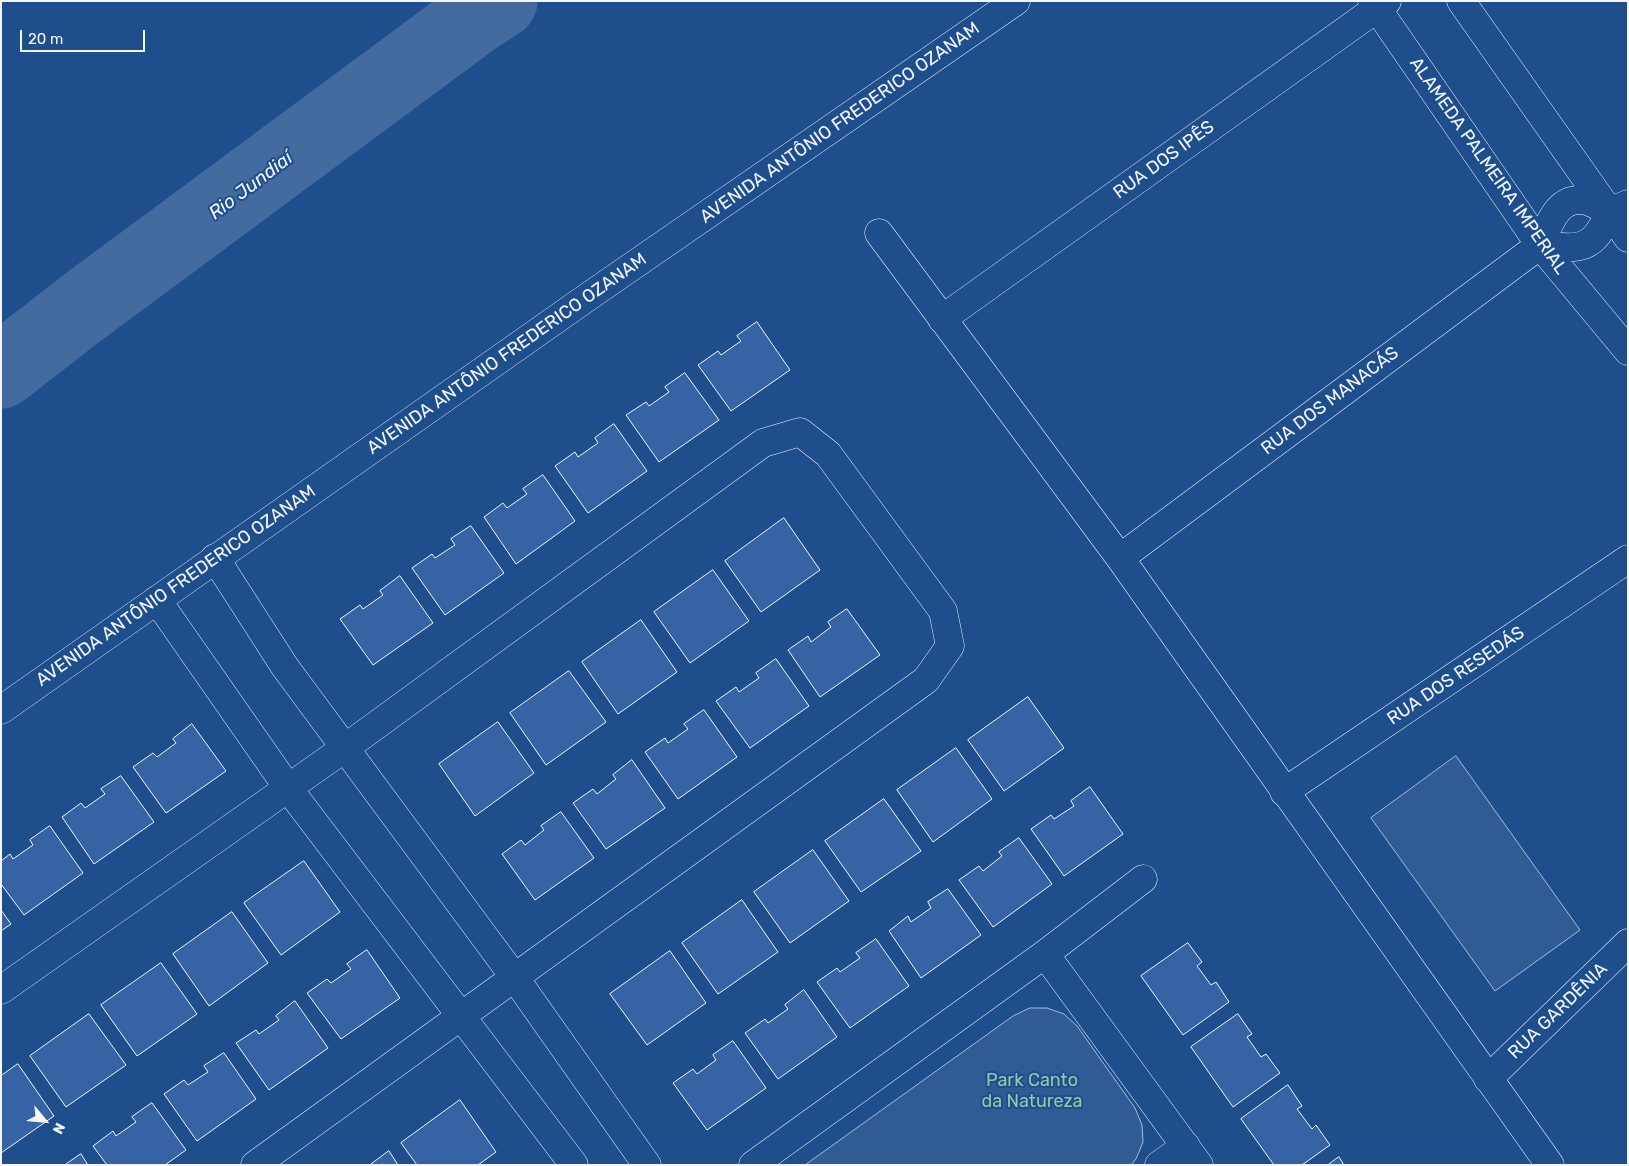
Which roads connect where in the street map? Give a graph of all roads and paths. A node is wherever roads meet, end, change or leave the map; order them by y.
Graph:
1 (1016, 1) edge
2 (1461, 1) edge
3 (1378, 3) edge
4 (1618, 208) edge
5 (879, 233) dead end
6 (1628, 238) edge
7 (1540, 245) junction
8 (942, 319) junction
9 (1628, 351) edge
10 (215, 558) junction
11 (1120, 558) junction
12 (1628, 559) edge
13 (157, 600) junction
14 (1, 710) edge
15 (345, 748) junction
16 (288, 788) junction
17 (1284, 792) junction
18 (1143, 879) dead end
19 (1628, 943) edge
20 (1045, 954) junction
21 (515, 978) junction
22 (1, 990) edge
23 (461, 1017) junction
24 (1488, 1079) junction
25 (1192, 1155) edge
26 (255, 1165) edge
27 (574, 1165) edge
28 (647, 1165) edge
29 (753, 1165) edge
30 (1159, 1165) edge
31 (1550, 1165) edge

1 - 10 street, AVENIDA ANTÔNIO FREDERICO OZANAM
2 - 4 street
3 - 7 street, ALAMEDA PALMEIRA IMPERIAL
3 - 8 street, RUA DOS IPÊS
4 - 6 street
4 - 7 street
4 - 7 street
5 - 8 street
7 - 9 street, ALAMEDA PALMEIRA IMPERIAL
7 - 11 street, RUA DOS MANACÁS
8 - 11 street
10 - 13 street, AVENIDA ANTÔNIO FREDERICO OZANAM
10 - 15 street
11 - 17 street
12 - 17 street, RUA DOS RESEDÁS
13 - 14 street, AVENIDA ANTÔNIO FREDERICO OZANAM
13 - 16 street
15 - 16 street
15 - 21 street
15 - 21 street
16 - 22 street
16 - 23 street
17 - 24 street
18 - 20 street
19 - 24 street, RUA GARDÊNIA
20 - 25 street
20 - 29 street
21 - 23 street
21 - 28 street
23 - 26 street
23 - 27 street
24 - 31 street
25 - 30 street

